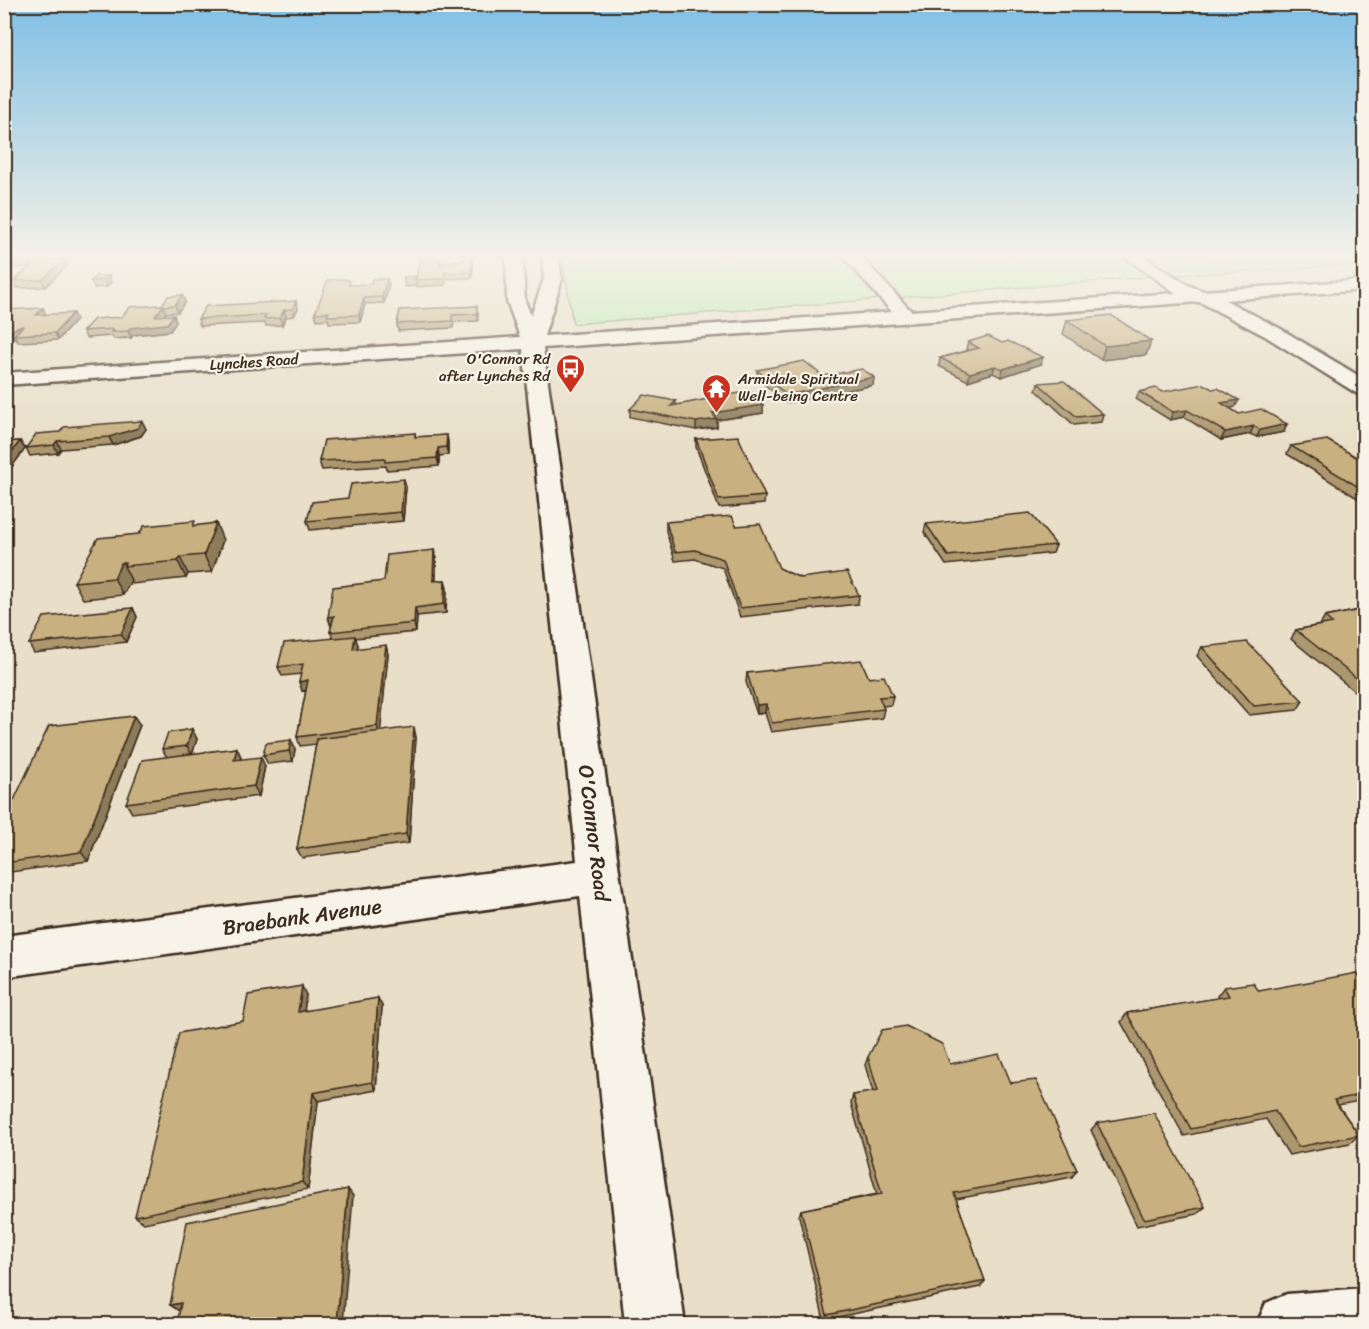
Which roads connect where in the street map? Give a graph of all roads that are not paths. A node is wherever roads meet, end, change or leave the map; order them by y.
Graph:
1 (522, 317) edge
2 (540, 317) edge
3 (877, 317) edge
4 (1242, 317) edge
5 (532, 342) junction
6 (4, 379) edge
7 (1365, 387) edge
8 (600, 876) junction
9 (4, 957) edge
10 (1365, 1318) edge
11 (654, 1324) edge
12 (1287, 1324) edge

1 - 5 street, O'Connor Road
2 - 5 street, O'Connor Road
3 - 5 street, Lynches Road
4 - 7 street
5 - 6 street, Lynches Road
5 - 8 street, O'Connor Road
8 - 9 street, Braebank Avenue
8 - 11 street, O'Connor Road
10 - 12 street

